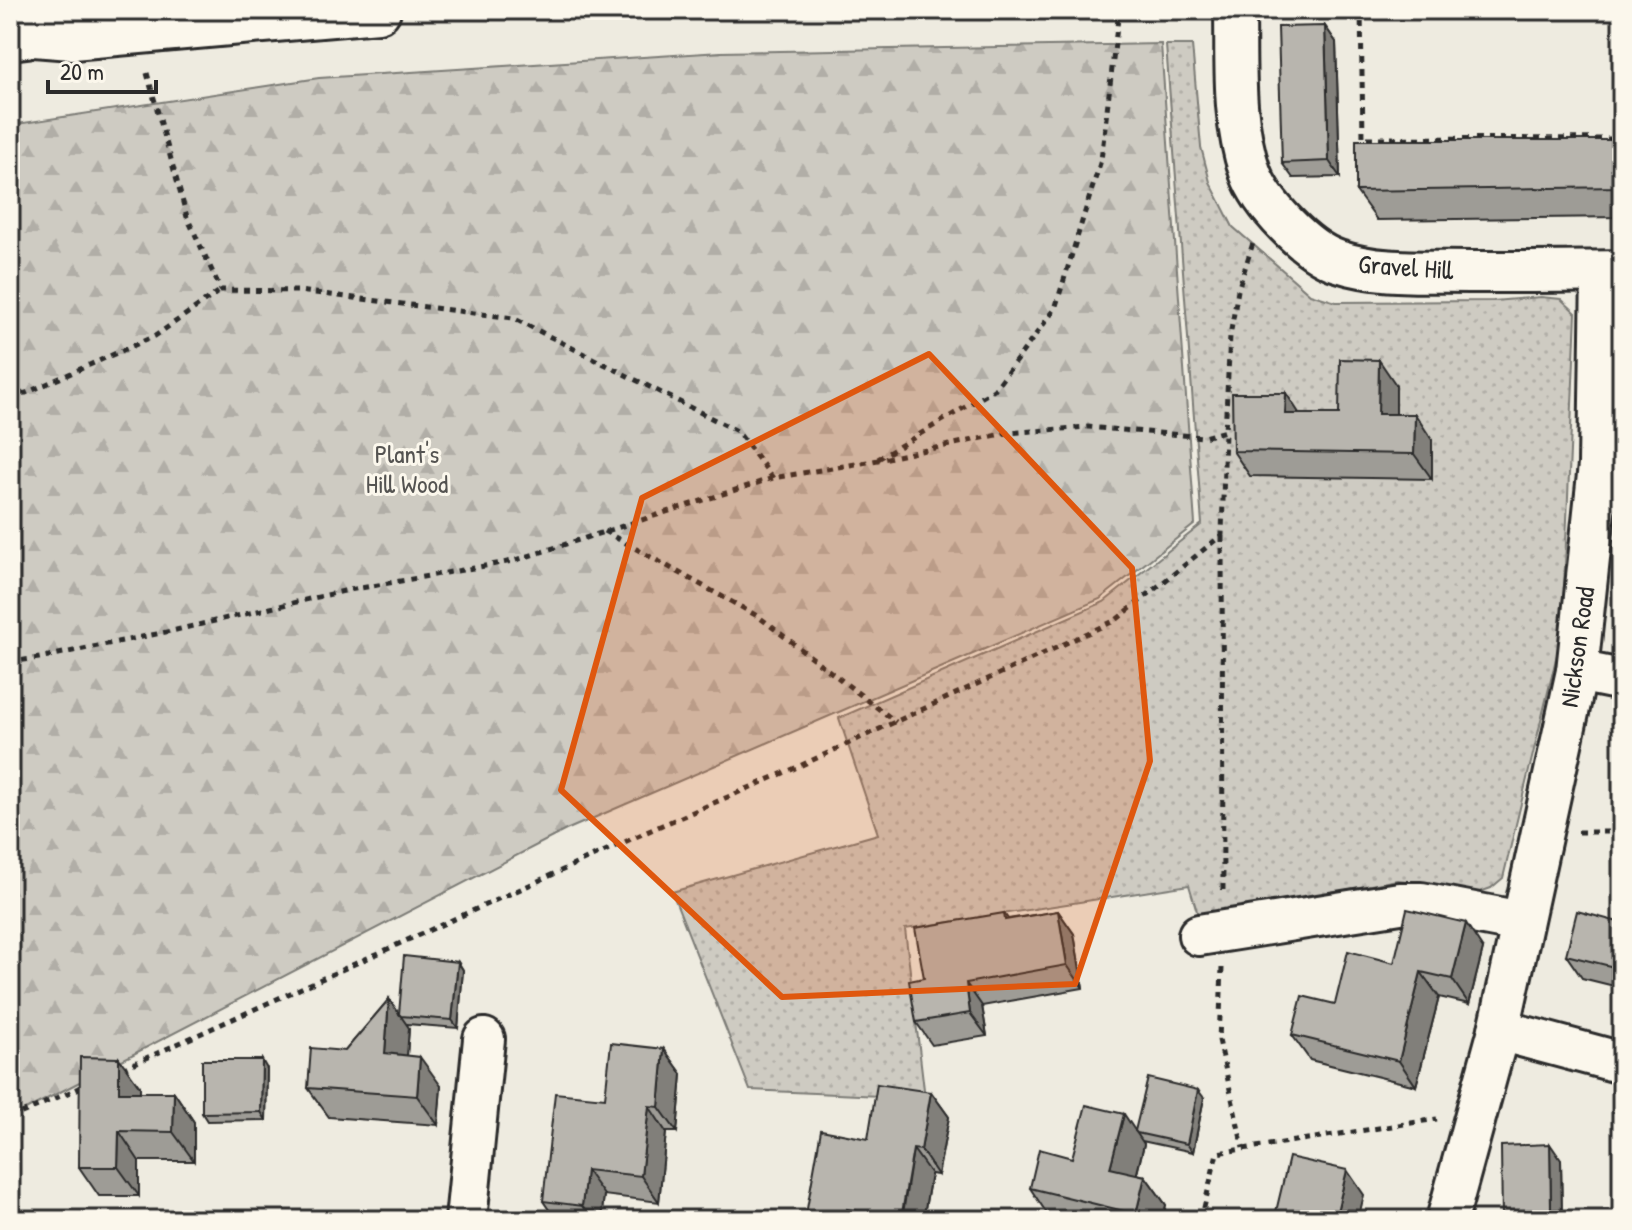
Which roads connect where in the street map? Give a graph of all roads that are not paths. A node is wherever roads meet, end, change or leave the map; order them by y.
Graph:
1 (378, 10) edge
2 (1235, 10) edge
3 (10, 37) edge
4 (72, 37) junction
5 (10, 67) edge
6 (1612, 272) edge
7 (1577, 671) junction
8 (1622, 680) edge
9 (1521, 922) junction
10 (1211, 933) road end
11 (1499, 1030) junction
12 (484, 1039) dead end
13 (1622, 1063) edge
14 (466, 1220) edge
15 (1447, 1220) edge

1 - 4 main road
2 - 6 street, Gravel Hill
3 - 4 main road
4 - 5 main road
6 - 7 street, Nickson Road
7 - 8 street
7 - 9 street, Nickson Road
9 - 10 street
9 - 11 street, Nickson Road
11 - 13 street
11 - 15 street, Nickson Road
12 - 14 street

